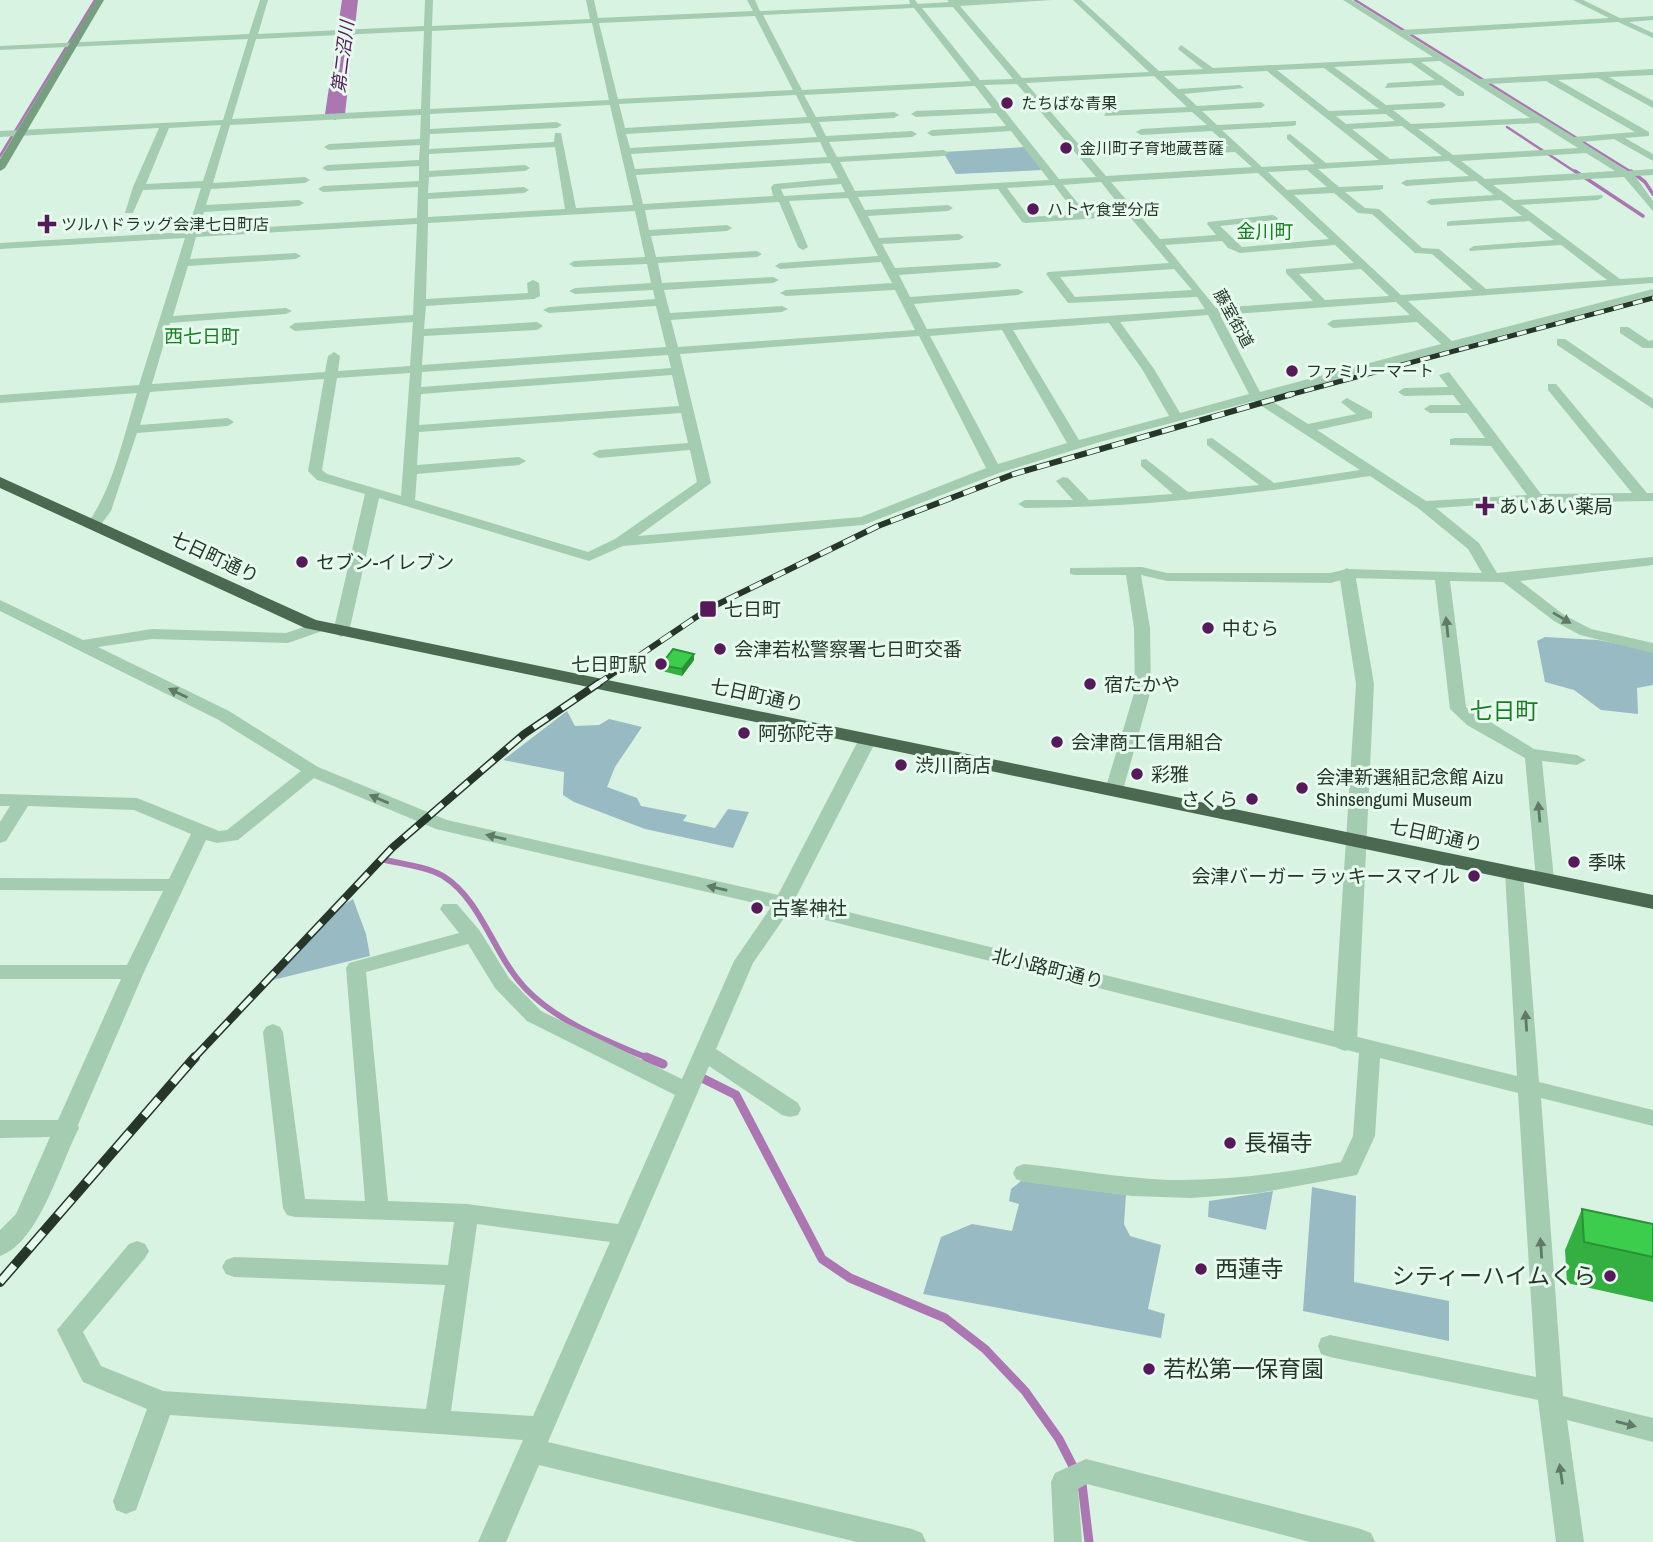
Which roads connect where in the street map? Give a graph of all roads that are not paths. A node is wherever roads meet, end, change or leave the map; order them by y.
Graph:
1 (100, 0) edge
2 (264, 0) edge
3 (429, 0) edge
4 (590, 0) edge
5 (751, 0) edge
6 (1048, 0) edge
7 (1077, 0) edge
8 (1347, 0) edge
9 (1577, 0) edge
10 (952, 2) edge
11 (1602, 2) dead end
12 (913, 3) edge
13 (1592, 7) junction
14 (757, 13) junction
15 (1653, 18) edge
16 (1620, 20) junction
17 (595, 21) junction
18 (429, 28) junction
19 (1402, 32) junction
20 (1653, 36) edge
21 (252, 37) junction
22 (72, 45) junction
23 (1181, 47) dead end
24 (0, 48) edge
25 (1440, 58) junction
26 (1412, 60) junction
27 (1357, 63) junction
28 (1326, 65) junction
29 (1269, 68) junction
30 (1211, 71) junction
31 (1367, 71) dead end
32 (1653, 72) edge
33 (1155, 74) junction
34 (1599, 75) junction
35 (1378, 78) dead end
36 (1548, 78) junction
37 (1021, 81) junction
38 (1445, 82) junction
39 (1486, 82) junction
40 (977, 83) junction
41 (1388, 86) junction
42 (1240, 88) dead end
43 (799, 92) junction
44 (1461, 94) dead end
45 (1179, 96) junction
46 (1403, 96) dead end
47 (615, 102) junction
48 (1112, 103) dead end
49 (554, 105) junction
50 (1262, 105) dead end
51 (1442, 105) dead end
52 (1653, 105) edge
53 (1194, 109) junction
54 (998, 110) junction
55 (1387, 110) junction
56 (425, 112) junction
57 (916, 114) dead end
58 (1107, 114) dead end
59 (1328, 114) junction
60 (894, 115) dead end
61 (813, 119) junction
62 (1538, 120) junction
63 (229, 122) junction
64 (1293, 123) dead end
65 (164, 125) junction
66 (557, 125) junction
67 (1408, 125) junction
68 (1344, 127) junction
69 (1013, 128) junction
70 (1214, 128) junction
71 (622, 131) junction
72 (1141, 132) dead end
73 (932, 133) dead end
74 (1649, 133) edge
75 (21, 134) junction
76 (361, 134) dead end
77 (912, 134) dead end
78 (1, 136) edge
79 (1290, 137) dead end
80 (1616, 137) junction
81 (1021, 139) junction
82 (823, 140) junction
83 (1575, 140) junction
84 (958, 142) dead end
85 (560, 145) junction
86 (329, 147) dead end
87 (1236, 149) junction
88 (1589, 150) junction
89 (627, 151) junction
90 (1178, 152) dead end
91 (944, 153) dead end
92 (1453, 158) junction
93 (1653, 158) edge
94 (423, 159) junction
95 (834, 160) junction
96 (1388, 162) junction
97 (1308, 166) junction
98 (1324, 166) junction
99 (0, 168) edge
100 (327, 168) dead end
101 (525, 168) dead end
102 (1259, 169) junction
103 (632, 172) junction
104 (1653, 172) edge
105 (1631, 173) junction
106 (1104, 179) junction
107 (305, 180) dead end
108 (1482, 180) junction
109 (844, 181) junction
110 (1055, 182) junction
111 (1406, 183) dead end
112 (206, 185) junction
113 (1000, 185) junction
114 (138, 187) junction
115 (1379, 187) dead end
116 (323, 189) dead end
117 (524, 190) dead end
118 (1335, 190) junction
119 (1284, 193) junction
120 (850, 194) junction
121 (1598, 197) dead end
122 (780, 198) junction
123 (1509, 200) junction
124 (1431, 202) dead end
125 (299, 203) dead end
126 (640, 207) junction
127 (948, 208) dead end
128 (1653, 208) edge
129 (198, 209) junction
130 (129, 211) dead end
131 (571, 211) junction
132 (860, 213) junction
133 (1134, 214) junction
134 (1084, 217) junction
135 (1273, 218) dead end
136 (1532, 218) junction
137 (422, 220) junction
138 (1451, 223) dead end
139 (727, 228) dead end
140 (646, 233) junction
141 (192, 234) junction
142 (959, 237) dead end
143 (1224, 238) junction
144 (875, 242) junction
145 (1158, 242) junction
146 (1337, 242) junction
147 (1564, 242) junction
148 (0, 246) edge
149 (803, 247) dead end
150 (1474, 249) dead end
151 (757, 254) dead end
152 (296, 256) dead end
153 (884, 259) junction
154 (653, 260) junction
155 (183, 263) junction
156 (574, 264) dead end
157 (997, 265) dead end
158 (780, 266) dead end
159 (1176, 266) junction
160 (1363, 266) junction
161 (891, 272) junction
162 (773, 280) dead end
163 (1653, 280) edge
164 (1618, 282) junction
165 (533, 283) dead end
166 (898, 286) junction
167 (659, 287) junction
168 (575, 291) dead end
169 (1018, 292) dead end
170 (1483, 292) junction
171 (1653, 292) edge
172 (786, 293) dead end
173 (1200, 293) junction
174 (1637, 296) junction
175 (1398, 299) junction
176 (907, 301) junction
177 (663, 302) junction
178 (420, 303) junction
179 (1322, 304) junction
180 (782, 309) dead end
181 (550, 310) dead end
182 (286, 311) dead end
183 (1213, 312) junction
184 (666, 317) junction
185 (419, 318) junction
186 (1419, 318) junction
187 (1112, 319) junction
188 (163, 320) junction
189 (1333, 324) dead end
190 (537, 326) dead end
191 (295, 327) dead end
192 (1006, 327) junction
193 (1623, 330) dead end
194 (418, 333) junction
195 (924, 333) junction
196 (1561, 342) dead end
197 (1653, 344) edge
198 (1450, 346) junction
199 (673, 351) junction
200 (334, 356) dead end
201 (416, 369) junction
202 (677, 371) junction
203 (331, 375) junction
204 (1445, 375) dead end
205 (1552, 387) dead end
206 (145, 388) junction
207 (415, 391) junction
208 (1457, 391) junction
209 (1404, 392) dead end
210 (1257, 397) junction
211 (0, 399) edge
212 (1347, 402) dead end
213 (1653, 405) edge
214 (685, 410) junction
215 (1430, 410) dead end
216 (1471, 410) junction
217 (1177, 418) junction
218 (228, 422) dead end
219 (132, 429) junction
220 (413, 429) junction
221 (1303, 429) junction
222 (1212, 442) dead end
223 (1454, 442) dead end
224 (1495, 442) junction
225 (1075, 445) junction
226 (694, 446) junction
227 (599, 454) dead end
228 (519, 461) dead end
229 (1146, 463) dead end
230 (410, 470) junction
231 (995, 470) junction
232 (1372, 472) junction
233 (1063, 481) dead end
234 (0, 482) edge
235 (1271, 487) junction
236 (373, 492) junction
237 (1185, 497) junction
238 (1648, 497) edge
239 (1537, 498) junction
240 (408, 503) junction
241 (1025, 504) dead end
242 (1085, 504) junction
243 (1423, 505) junction
244 (94, 524) junction
245 (620, 541) junction
246 (1653, 561) edge
247 (1075, 571) dead end
248 (1138, 571) junction
249 (1348, 573) junction
250 (1441, 576) junction
251 (1499, 578) junction
252 (0, 605) edge
253 (319, 626) junction
254 (341, 632) junction
255 (80, 645) junction
256 (1653, 648) edge
257 (868, 739) junction
258 (1531, 754) junction
259 (1577, 760) dead end
260 (312, 771) junction
261 (1114, 790) junction
262 (0, 800) edge
263 (23, 800) junction
264 (201, 831) junction
265 (0, 837) edge
266 (1357, 840) junction
267 (1514, 873) junction
268 (1545, 879) junction
269 (0, 884) edge
270 (176, 885) junction
271 (1653, 902) edge
272 (784, 903) junction
273 (450, 909) dead end
274 (472, 936) junction
275 (0, 972) edge
276 (134, 972) junction
277 (273, 1032) dead end
278 (1345, 1042) junction
279 (1370, 1047) junction
280 (706, 1053) junction
281 (1531, 1088) junction
282 (689, 1092) junction
283 (790, 1109) dead end
284 (1653, 1118) edge
285 (68, 1128) junction
286 (0, 1129) edge
287 (1024, 1173) dead end
288 (377, 1211) junction
289 (467, 1213) junction
290 (627, 1235) junction
291 (0, 1246) edge
292 (137, 1251) dead end
293 (234, 1267) dead end
294 (456, 1275) junction
295 (1330, 1346) dead end
296 (1551, 1398) junction
297 (162, 1403) junction
298 (437, 1421) junction
299 (1653, 1430) edge
300 (538, 1440) junction
301 (126, 1501) dead end
302 (492, 1542) edge
303 (912, 1542) edge
304 (1068, 1542) edge
305 (1361, 1542) edge
306 (1570, 1542) edge

1 - 22 main road
2 - 21 street
3 - 18 street
4 - 17 street
5 - 14 street
6 - 10 street
7 - 33 street
8 - 19 street
9 - 13 street
10 - 12 street
10 - 37 street, 藤室街道
11 - 13 street
12 - 14 street
12 - 40 street
13 - 16 street
14 - 17 street
14 - 43 street
15 - 16 street
16 - 19 street
16 - 20 street
17 - 18 street
17 - 47 street
18 - 21 street
18 - 56 street
19 - 25 street
21 - 22 street
21 - 63 street
22 - 24 street
22 - 75 main road
23 - 30 street
25 - 26 street
25 - 39 street
26 - 27 street
26 - 38 street
27 - 28 street
27 - 31 street
28 - 29 street
28 - 55 street
29 - 30 street
29 - 59 street
30 - 33 street
32 - 34 street
33 - 37 street
33 - 45 street
34 - 36 street
34 - 52 street
35 - 41 street
36 - 39 street
36 - 74 street
37 - 40 street
37 - 106 street, 藤室街道
38 - 41 street
38 - 44 street
39 - 62 street
40 - 43 street
40 - 54 street
41 - 46 street
42 - 45 street
43 - 47 street
43 - 61 street
45 - 48 street
45 - 53 street
47 - 49 street
47 - 71 street
49 - 56 street
49 - 66 street
50 - 53 street
51 - 55 street
53 - 58 street
53 - 70 street
54 - 57 street
54 - 69 street
55 - 59 street
55 - 67 street
56 - 63 street
56 - 94 street
59 - 68 street
60 - 61 street
61 - 71 street
61 - 82 street
62 - 67 street
62 - 83 street
63 - 65 street
63 - 112 street
64 - 70 street
65 - 75 street
65 - 114 street
66 - 85 street
66 - 94 street
67 - 68 street
67 - 92 street
68 - 96 street
69 - 73 street
69 - 81 street
70 - 72 street
70 - 87 street
71 - 89 street
74 - 80 street
75 - 78 street
75 - 99 main road
76 - 94 street
77 - 82 street
79 - 98 street
80 - 83 street
80 - 93 street
81 - 84 street
81 - 110 street
82 - 89 street
82 - 95 street
83 - 88 street
85 - 94 street
85 - 131 street
86 - 94 street
87 - 90 street
87 - 102 street
88 - 92 street
88 - 105 street
89 - 103 street
91 - 95 street
92 - 96 street
92 - 108 street
94 - 100 street
94 - 101 street
94 - 116 street
94 - 117 street
94 - 137 street
95 - 103 street
95 - 109 street
96 - 98 street
97 - 98 street
97 - 102 street
97 - 118 street
102 - 106 street
102 - 119 street
103 - 126 street
104 - 105 street
105 - 108 street
105 - 128 street
106 - 110 street
106 - 133 street, 藤室街道
107 - 112 street
108 - 111 street
108 - 123 street
109 - 120 street
109 - 122 street
110 - 113 street
110 - 134 street
112 - 114 street
112 - 129 street
113 - 120 street
113 - 134 street
114 - 130 street
115 - 118 street
118 - 119 street
118 - 170 street
119 - 146 street
120 - 122 street
120 - 132 street
121 - 123 street
122 - 126 street
122 - 149 street
123 - 124 street
123 - 136 street
125 - 129 street
126 - 131 street
126 - 140 street
127 - 132 street
129 - 141 street
131 - 137 street
132 - 144 street
133 - 134 street
133 - 145 street, 藤室街道
135 - 143 street
136 - 138 street
136 - 147 street
137 - 141 street
137 - 178 street
139 - 140 street
140 - 154 street
141 - 148 street
141 - 155 street
142 - 144 street
143 - 145 street
143 - 146 street
144 - 153 street
145 - 159 street, 藤室街道
146 - 160 street
147 - 150 street
147 - 164 street
151 - 154 street
152 - 155 street
153 - 158 street
153 - 161 street
154 - 156 street
154 - 167 street
155 - 188 street
157 - 161 street
159 - 173 street, 藤室街道
159 - 173 street
160 - 175 street
160 - 179 street
161 - 166 street
162 - 167 street
163 - 164 street
164 - 170 street
164 - 174 street
165 - 178 street
166 - 172 street
166 - 176 street
167 - 168 street
167 - 177 street
169 - 176 street
170 - 175 street
171 - 174 street
173 - 183 street, 藤室街道
174 - 198 street
175 - 179 street
175 - 186 street
176 - 195 street
177 - 181 street
177 - 184 street
178 - 185 street
179 - 183 street
180 - 184 street
182 - 188 street
183 - 187 street
183 - 210 street, 藤室街道
184 - 199 street
185 - 191 street
185 - 194 street
186 - 189 street
186 - 198 street
187 - 192 street
187 - 217 street
188 - 206 street
190 - 194 street
192 - 195 street
192 - 225 street
193 - 197 street
194 - 201 street
195 - 199 street
195 - 231 street
196 - 213 street
198 - 210 street
199 - 201 street
199 - 202 street
200 - 203 street
201 - 203 street
201 - 207 street
202 - 207 street
202 - 214 street
203 - 206 street
203 - 236 street
204 - 208 street
205 - 238 street
206 - 211 street
206 - 219 street
207 - 220 street
208 - 209 street
208 - 216 street
210 - 217 street
210 - 221 street, 藤室街道
212 - 221 street
214 - 220 street
214 - 226 street
215 - 216 street
216 - 224 street
217 - 225 street
218 - 219 street
219 - 244 street
220 - 230 street
221 - 232 street, 藤室街道
222 - 235 street
223 - 224 street
224 - 239 street
225 - 231 street
226 - 227 street
226 - 245 street
228 - 230 street
229 - 237 street
230 - 240 street
231 - 245 street
232 - 235 street
232 - 243 street, 藤室街道
233 - 242 street
234 - 244 highway, 七日町通り
235 - 237 street
236 - 240 street
236 - 254 street
237 - 242 street
238 - 239 street
239 - 243 street
240 - 245 street
241 - 242 street
243 - 251 street, 藤室街道
244 - 253 highway, 七日町通り
246 - 251 street
247 - 248 street
248 - 249 street
248 - 261 street
249 - 250 street
249 - 266 street
250 - 251 street
258 -> 250 street
251 -> 256 street
252 - 255 street, 北小路町通り
253 - 254 highway, 七日町通り
253 - 255 street
254 - 257 highway, 七日町通り
260 -> 255 street, 北小路町通り
257 - 261 highway, 七日町通り
257 - 272 street
258 - 259 street
268 -> 258 street
260 - 264 street
272 -> 260 street, 北小路町通り
261 - 266 highway, 七日町通り
262 - 263 street
263 - 264 street
263 - 265 street
264 - 270 street
266 - 267 highway, 七日町通り
266 - 278 street
267 - 268 highway, 七日町通り
281 -> 267 street
268 - 271 highway, 七日町通り
269 - 270 street
270 - 276 street
272 - 278 street, 北小路町通り
272 - 280 street
273 - 274 street
274 - 282 street
274 - 288 street
275 - 276 street
276 - 285 street
277 - 288 street
278 - 279 street, 北小路町通り
279 - 281 street, 北小路町通り
279 - 287 street
280 - 282 street
280 - 283 street
281 - 284 street, 北小路町通り
296 -> 281 street
282 - 290 street
285 - 286 street
285 - 291 street
288 - 289 street
289 - 290 street
289 - 294 street
290 - 300 street
292 - 297 street
293 - 294 street
294 - 298 street
295 - 296 street
296 -> 299 street
306 -> 296 street
297 - 298 street
297 - 301 street
298 - 300 street
300 - 302 street
300 - 303 street
304 - 305 street

